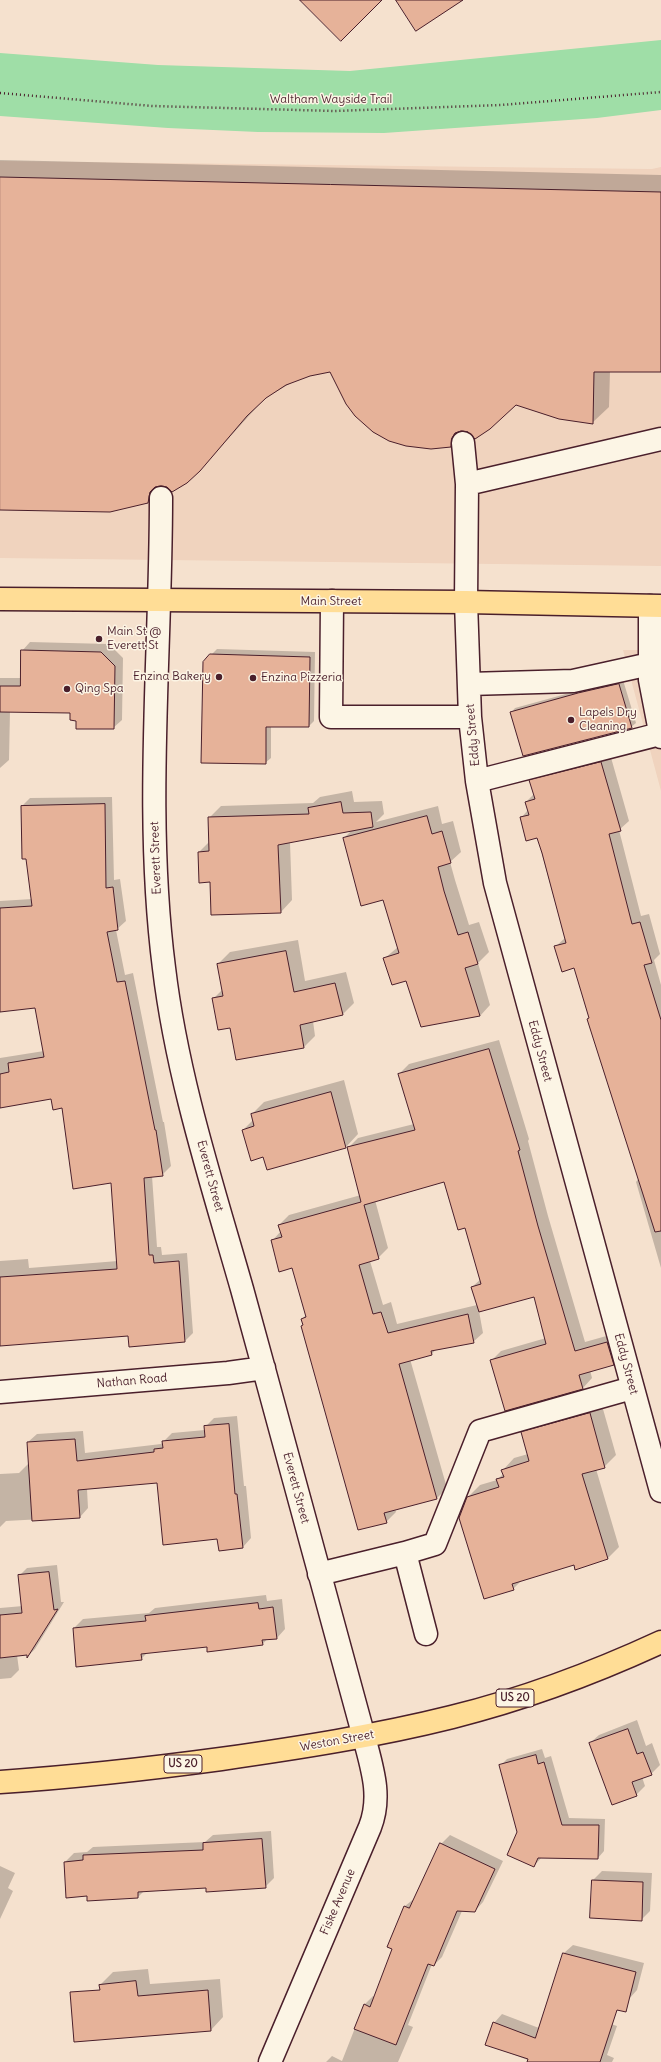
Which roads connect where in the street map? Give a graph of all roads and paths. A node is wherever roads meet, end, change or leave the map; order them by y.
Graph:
1 (661, 92) edge
2 (0, 93) edge
3 (661, 440) edge
4 (463, 443) dead end
5 (467, 484) junction
6 (161, 498) dead end
7 (0, 599) edge
8 (160, 600) junction
9 (332, 601) junction
10 (466, 602) junction
11 (655, 606) edge
12 (650, 664) junction
13 (469, 684) junction
14 (470, 717) junction
15 (661, 736) edge
16 (477, 781) junction
17 (264, 1368) junction
18 (632, 1388) junction
19 (0, 1392) edge
20 (661, 1491) edge
21 (405, 1553) junction
22 (319, 1574) junction
23 (426, 1634) dead end
24 (661, 1642) edge
25 (364, 1736) junction
26 (0, 1782) edge
27 (270, 2062) edge

1 - 2 path, Waltham Wayside Trail
3 - 5 street
4 - 5 street, Eddy Street
5 - 10 street, Eddy Street
6 - 8 street, Everett Street
7 - 8 main road, Main Street
8 - 9 main road, Main Street
8 - 17 street, Everett Street
9 - 10 main road, Main Street
9 - 14 street
10 - 11 main road, Main Street
10 - 13 street, Eddy Street
11 - 12 street
12 - 13 street
12 - 15 street
13 - 14 street, Eddy Street
14 - 16 street, Eddy Street
15 - 16 street
16 - 18 street, Eddy Street
17 - 19 street, Nathan Road
17 - 22 street, Everett Street
18 - 20 street, Eddy Street
18 - 21 street
21 - 22 street
21 - 23 street
22 - 25 street, Everett Street
24 - 25 main road, Weston Street / US 20
25 - 26 main road, Weston Street / US 20
25 - 27 street, Fiske Avenue

